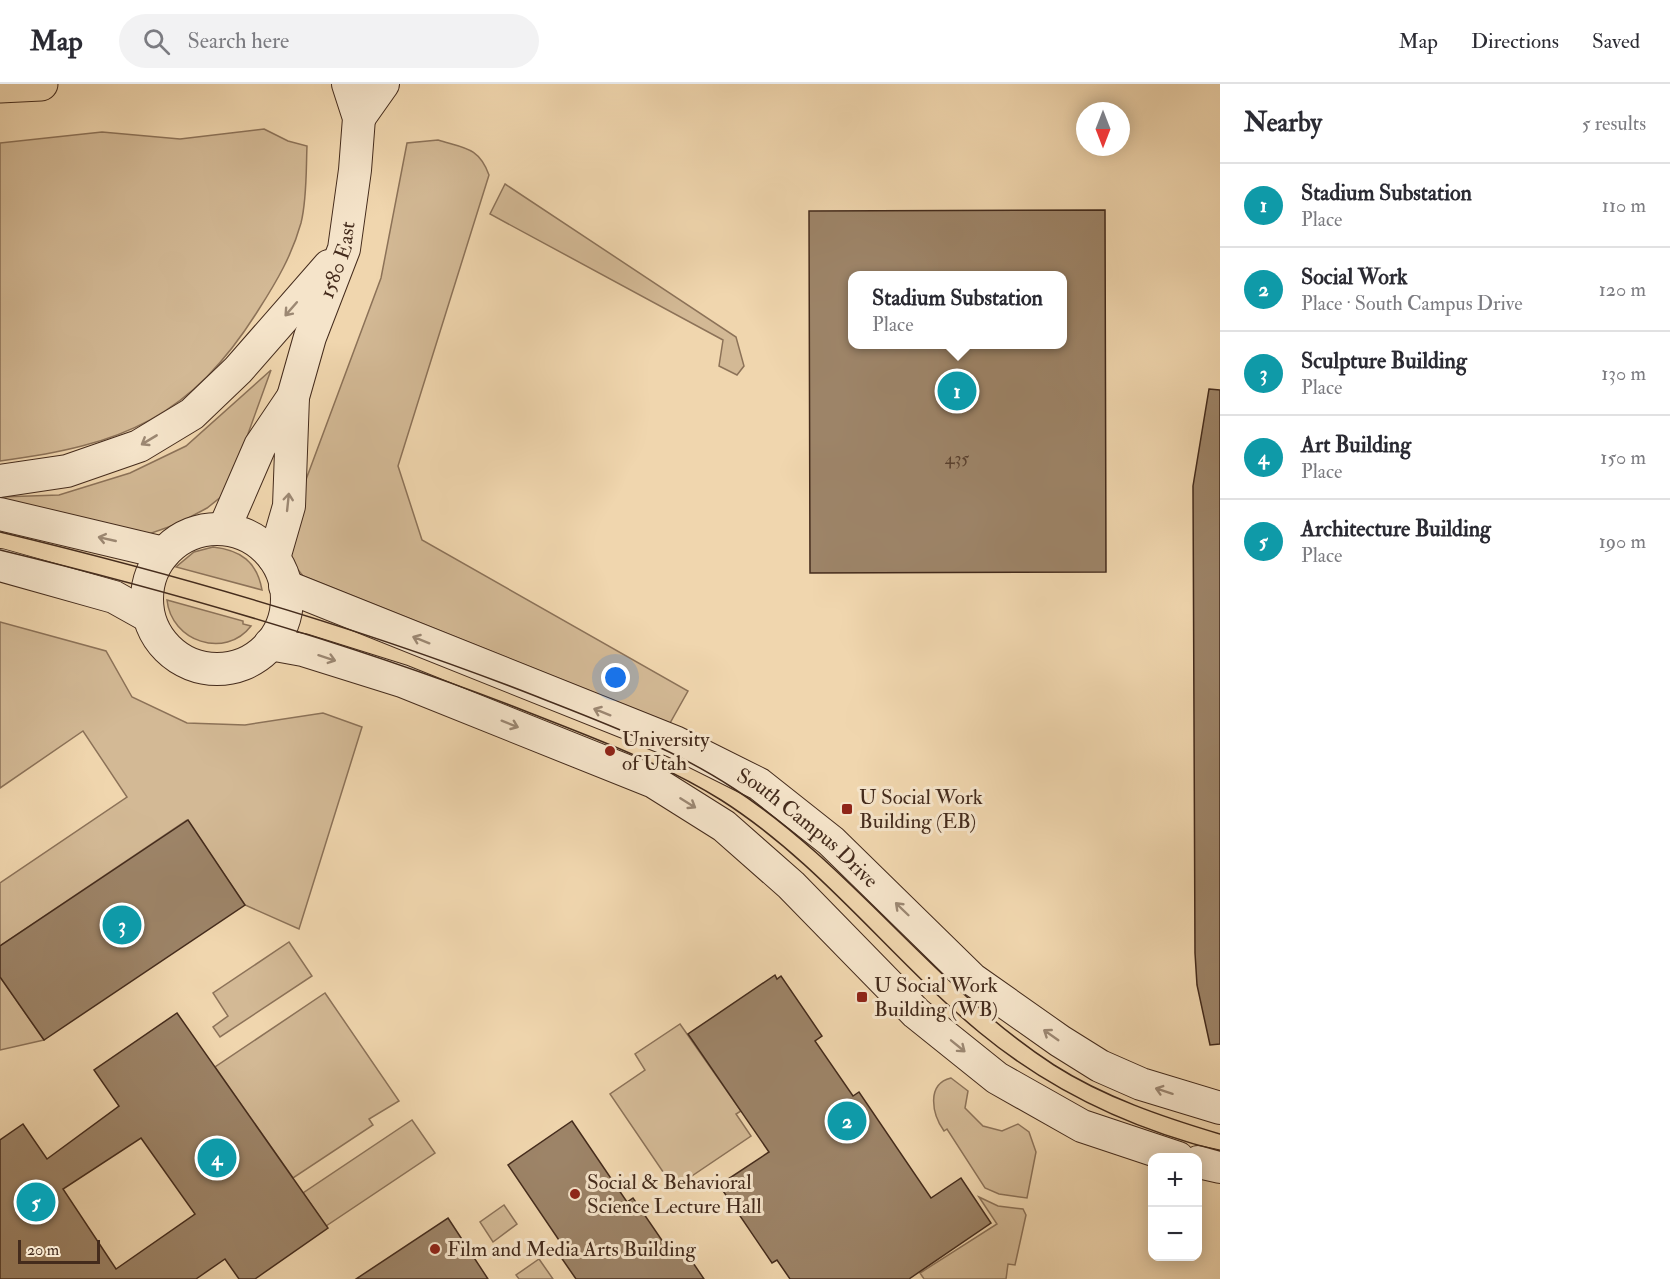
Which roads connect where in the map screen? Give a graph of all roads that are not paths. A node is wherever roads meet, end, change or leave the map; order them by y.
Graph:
1 (41, 84) edge
2 (348, 84) edge
3 (383, 84) edge
4 (0, 86) edge
5 (359, 118) junction
6 (344, 249) junction
7 (293, 397) junction
8 (0, 481) edge
9 (0, 514) edge
10 (224, 529) junction
11 (164, 552) junction
12 (0, 565) edge
13 (280, 572) junction
14 (148, 616) junction
15 (270, 644) junction
16 (1220, 1108) edge
17 (1163, 1153) edge
18 (1202, 1163) edge
19 (1220, 1167) edge

1 - 4 main road
2 - 5 street
3 - 5 street
5 - 6 street, 1580 East
6 - 7 street, 1580 East
6 -> 8 street
7 - 10 street, 1580 East
13 -> 7 street, 1580 East
11 -> 9 street
10 - 11 street
10 - 13 street
11 - 14 street
12 - 14 street
13 - 15 street
16 -> 13 street, South Campus Drive
14 - 15 street
15 -> 17 street
18 - 19 street

